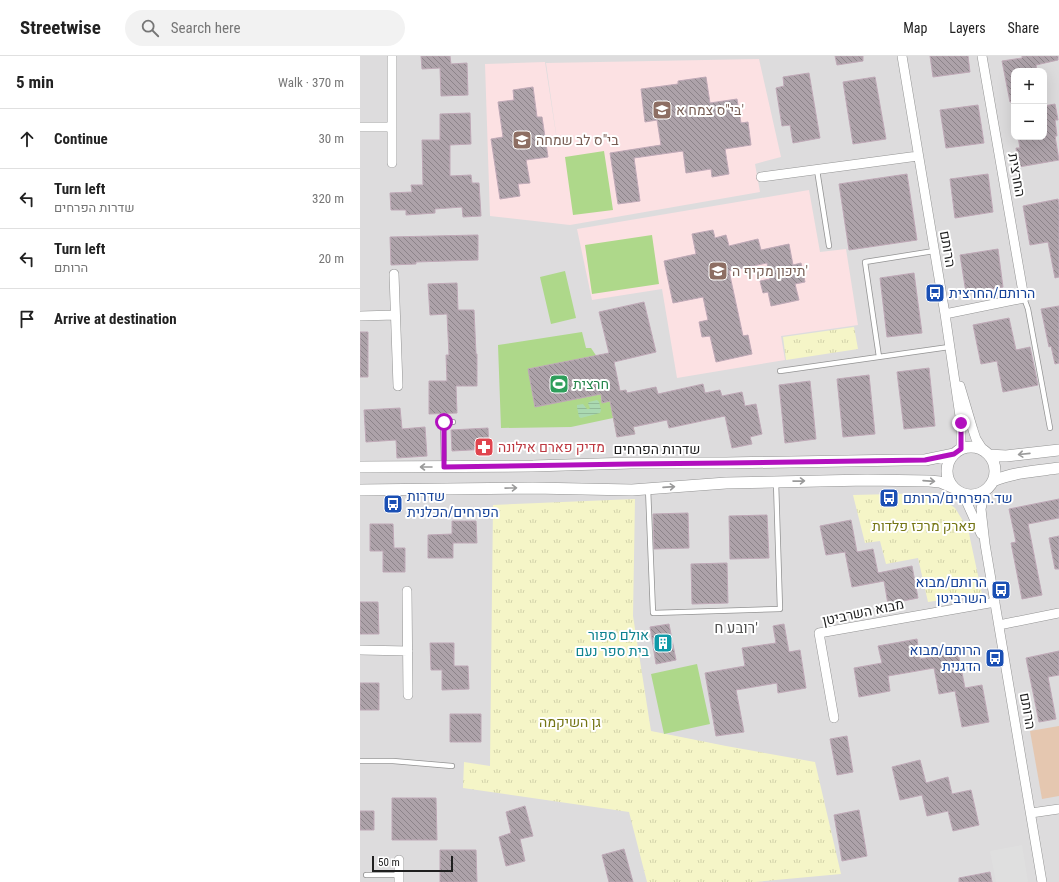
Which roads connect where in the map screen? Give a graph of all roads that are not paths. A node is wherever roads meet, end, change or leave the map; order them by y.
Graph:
1 (902, 56) edge
2 (982, 56) edge
3 (392, 57) edge
4 (360, 127) edge
5 (392, 127) junction
6 (918, 156) junction
7 (392, 163) dead end
8 (817, 170) junction
9 (761, 177) dead end
10 (829, 246) dead end
11 (934, 251) junction
12 (394, 274) dead end
13 (1024, 298) junction
14 (945, 314) junction
15 (395, 315) junction
16 (360, 316) edge
17 (950, 347) junction
18 (879, 357) junction
19 (780, 371) dead end
20 (398, 386) dead end
21 (453, 422) dead end
22 (1050, 428) dead end
23 (1059, 450) edge
24 (958, 452) junction
25 (986, 453) junction
26 (360, 467) edge
27 (444, 467) junction
28 (1059, 468) edge
29 (994, 481) junction
30 (776, 482) junction
31 (648, 488) junction
32 (360, 490) edge
33 (959, 491) junction
34 (985, 491) junction
35 (985, 544) junction
36 (408, 590) dead end
37 (995, 602) junction
38 (1059, 613) edge
39 (999, 625) junction
40 (360, 650) edge
41 (408, 651) junction
42 (408, 695) dead end
43 (834, 718) dead end
44 (360, 761) edge
45 (452, 766) dead end
46 (1059, 809) edge
47 (1031, 813) junction
48 (399, 860) dead end
49 (366, 875) dead end
50 (399, 878) edge
51 (1042, 882) edge

1 - 6 street, הרותם
2 - 13 street, החרצית
3 - 5 street
4 - 5 street
5 - 7 street
6 - 8 street
6 - 11 street, הרותם
8 - 9 street
8 - 10 lane
11 - 14 street, הרותם
11 - 18 lane
12 - 15 street
13 - 14 street
13 - 22 lane, החרצית
14 - 17 street, הרותם
15 - 16 street
15 - 20 street
17 - 18 lane
17 - 24 street, הרותם
17 - 25 street, הרותם
18 - 19 lane
21 - 27 lane
23 -> 25 street
24 - 25 street
24 - 27 street, שדרות הפרחים
24 - 33 street
25 - 29 street
27 -> 26 street, שדרות הפרחים
28 - 29 street
29 - 34 street
31 -> 30 street
30 - 31 lane
30 -> 33 street
32 -> 31 street
33 - 34 street
33 - 35 street, הרותם
34 - 35 street, הרותם
35 - 37 street, הרותם
36 - 41 street
37 - 39 street, הרותם
37 - 43 street, מבוא השרביטן
38 - 39 street
39 - 47 street, הרותם
40 - 41 street
41 - 42 street
44 - 45 lane
46 - 47 street
47 - 51 street, הרותם
48 - 50 street
49 - 50 lane

